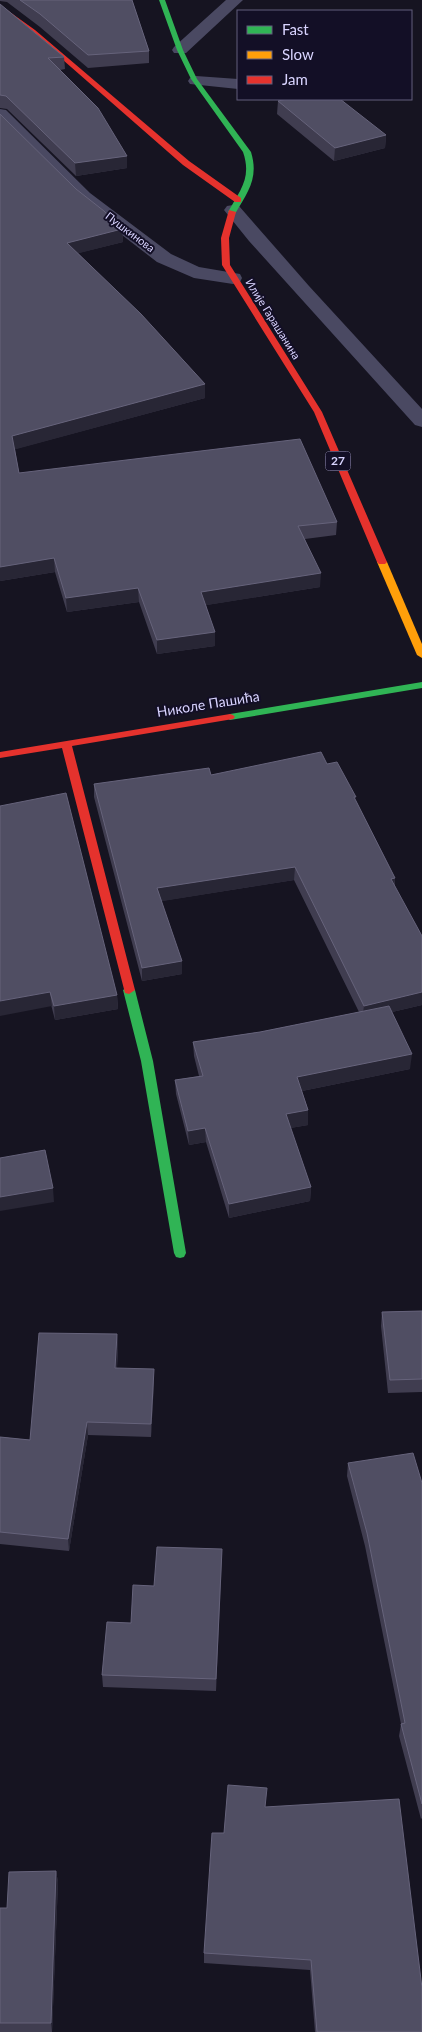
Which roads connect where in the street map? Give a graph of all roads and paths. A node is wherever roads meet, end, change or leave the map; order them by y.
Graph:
1 (162, 0) edge
2 (235, 0) edge
3 (0, 7) edge
4 (180, 50) junction
5 (196, 81) junction
6 (237, 84) edge
7 (0, 114) edge
8 (236, 205) junction
9 (233, 278) junction
10 (422, 421) edge
11 (422, 654) edge
12 (422, 685) edge
13 (66, 743) junction
14 (0, 754) edge
15 (180, 1253) dead end

1 - 4 street, Илије Гарашанина / 27
2 - 4 street
3 - 8 street
4 - 5 street, Илије Гарашанина / 27
5 - 6 street
5 - 8 street, Илије Гарашанина / 27
7 - 9 street, Пушкинова
8 - 9 street, Илије Гарашанина / 27
8 - 10 street
9 - 11 street, Илије Гарашанина / 27
12 - 13 street, Николе Пашића
13 - 14 street, Николе Пашића
13 - 15 street

